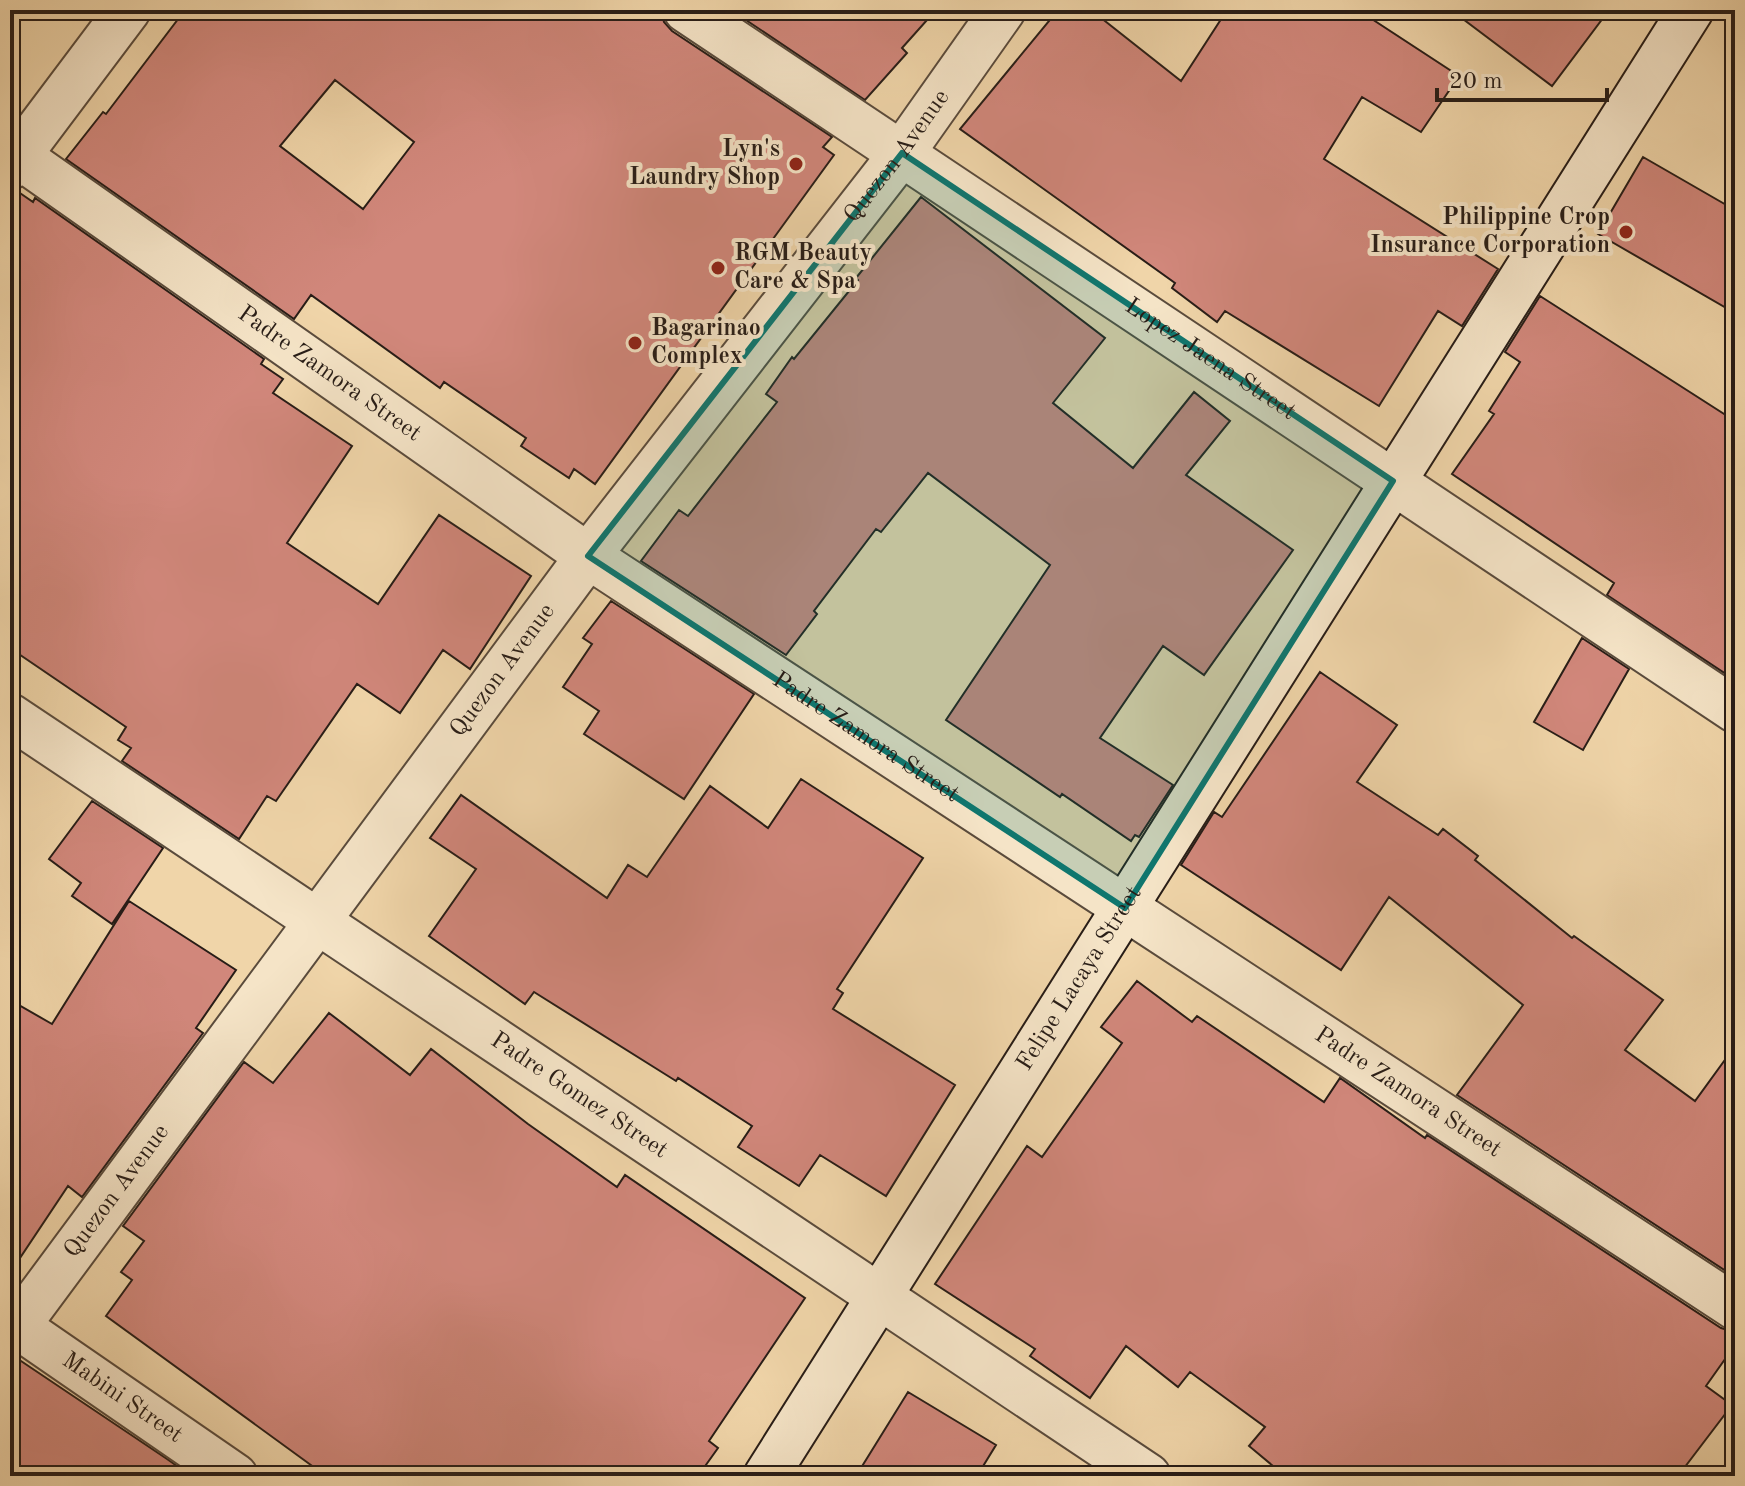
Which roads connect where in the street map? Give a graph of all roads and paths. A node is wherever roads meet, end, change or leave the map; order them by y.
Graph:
1 (128, 10) edge
2 (686, 10) edge
3 (1003, 10) edge
4 (1691, 10) edge
5 (902, 153) junction
6 (13, 158) edge
7 (1393, 481) junction
8 (588, 556) junction
9 (1735, 710) edge
10 (10, 716) edge
11 (1125, 908) junction
12 (317, 921) junction
13 (879, 1297) junction
14 (1735, 1307) edge
15 (12, 1328) edge
16 (235, 1476) edge
17 (766, 1476) edge
18 (1148, 1476) edge

1 - 6 street
2 - 5 street, Lopez Jaena Street
3 - 5 street, Quezon Avenue
4 - 7 street, Felipe Lacaya Street
5 - 7 street, Lopez Jaena Street
5 - 8 street, Quezon Avenue
6 - 8 street, Padre Zamora Street
7 - 9 street, Lopez Jaena Street
7 - 11 street, Felipe Lacaya Street
8 - 11 street, Padre Zamora Street
8 - 12 street, Quezon Avenue
10 - 12 street, Padre Gomez Street
11 - 13 street, Felipe Lacaya Street
11 - 14 street, Padre Zamora Street
12 - 13 street, Padre Gomez Street
12 - 15 street, Quezon Avenue
13 - 17 street, Felipe Lacaya Street
13 - 18 street, Padre Gomez Street
15 - 16 street, Mabini Street

